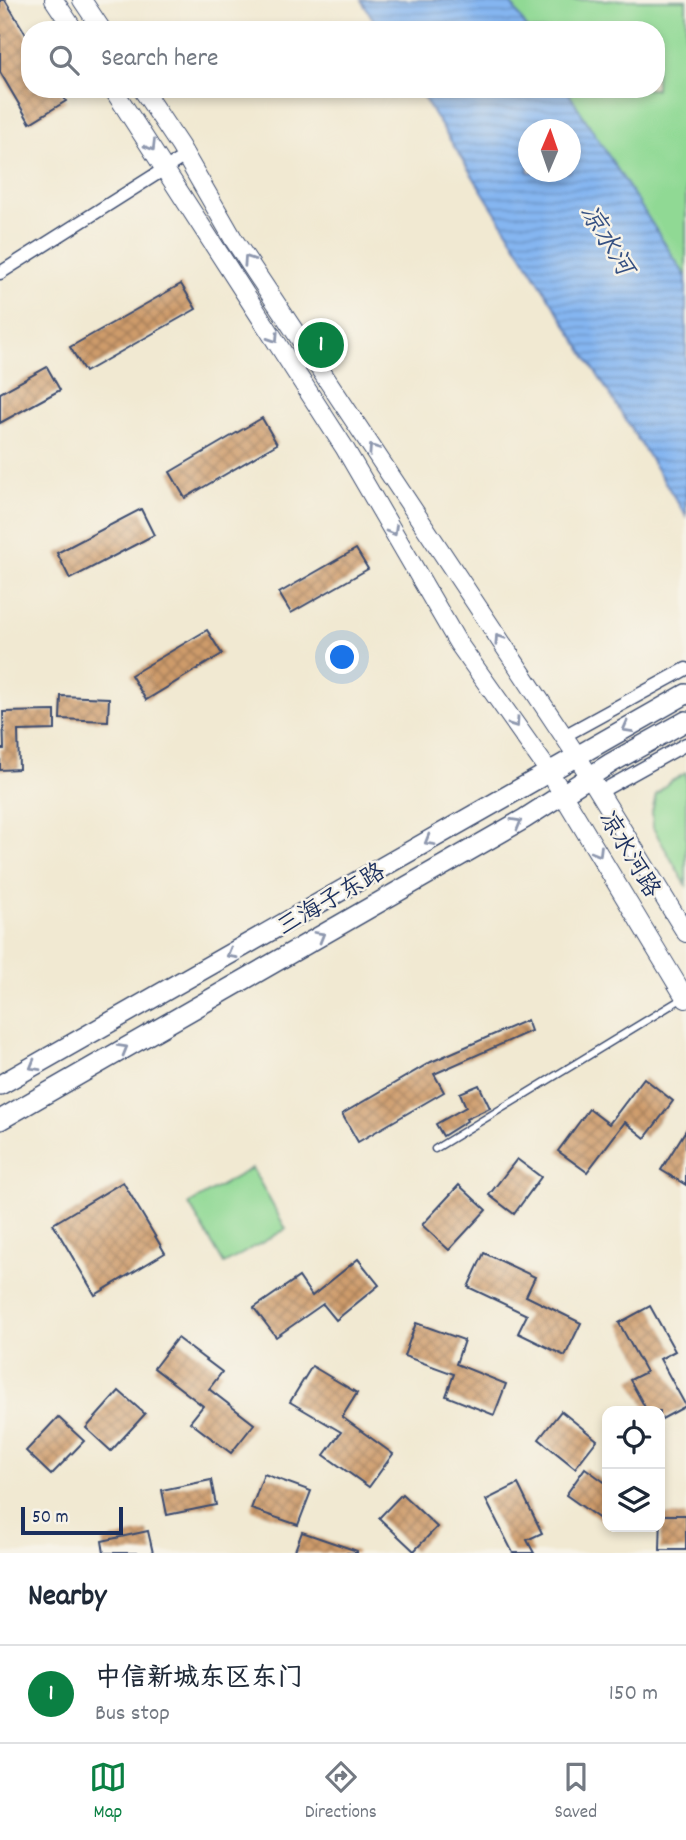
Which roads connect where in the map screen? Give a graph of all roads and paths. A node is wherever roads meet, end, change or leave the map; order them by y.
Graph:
1 (54, 0) edge
2 (82, 0) edge
3 (68, 21) edge
4 (96, 21) edge
5 (119, 98) edge
6 (148, 98) edge
7 (185, 156) junction
8 (165, 169) junction
9 (0, 273) edge
10 (686, 669) edge
11 (686, 694) edge
12 (686, 721) edge
13 (564, 736) junction
14 (686, 744) edge
15 (577, 756) junction
16 (550, 773) junction
17 (595, 784) junction
18 (563, 794) junction
19 (686, 933) edge
20 (685, 998) edge
21 (0, 1085) edge
22 (0, 1120) edge
23 (435, 1149) dead end

1 - 3 street
2 - 4 street
5 -> 8 street, 凉水河路
6 - 7 street, 凉水河路
7 - 8 street
13 -> 7 street, 凉水河路
8 - 9 street
8 -> 16 street, 凉水河路
10 - 13 street
11 -> 15 main road, 三海子东路
12 - 17 main road, 三海子东路
13 - 15 street, 凉水河路
14 - 17 street
15 - 16 main road, 三海子东路
15 - 17 street, 凉水河路
16 - 18 street, 凉水河路
16 -> 21 main road, 三海子东路
17 - 18 main road, 三海子东路
17 - 19 street, 凉水河路
18 -> 20 street, 凉水河路
22 -> 18 main road, 三海子东路
20 - 23 lane

